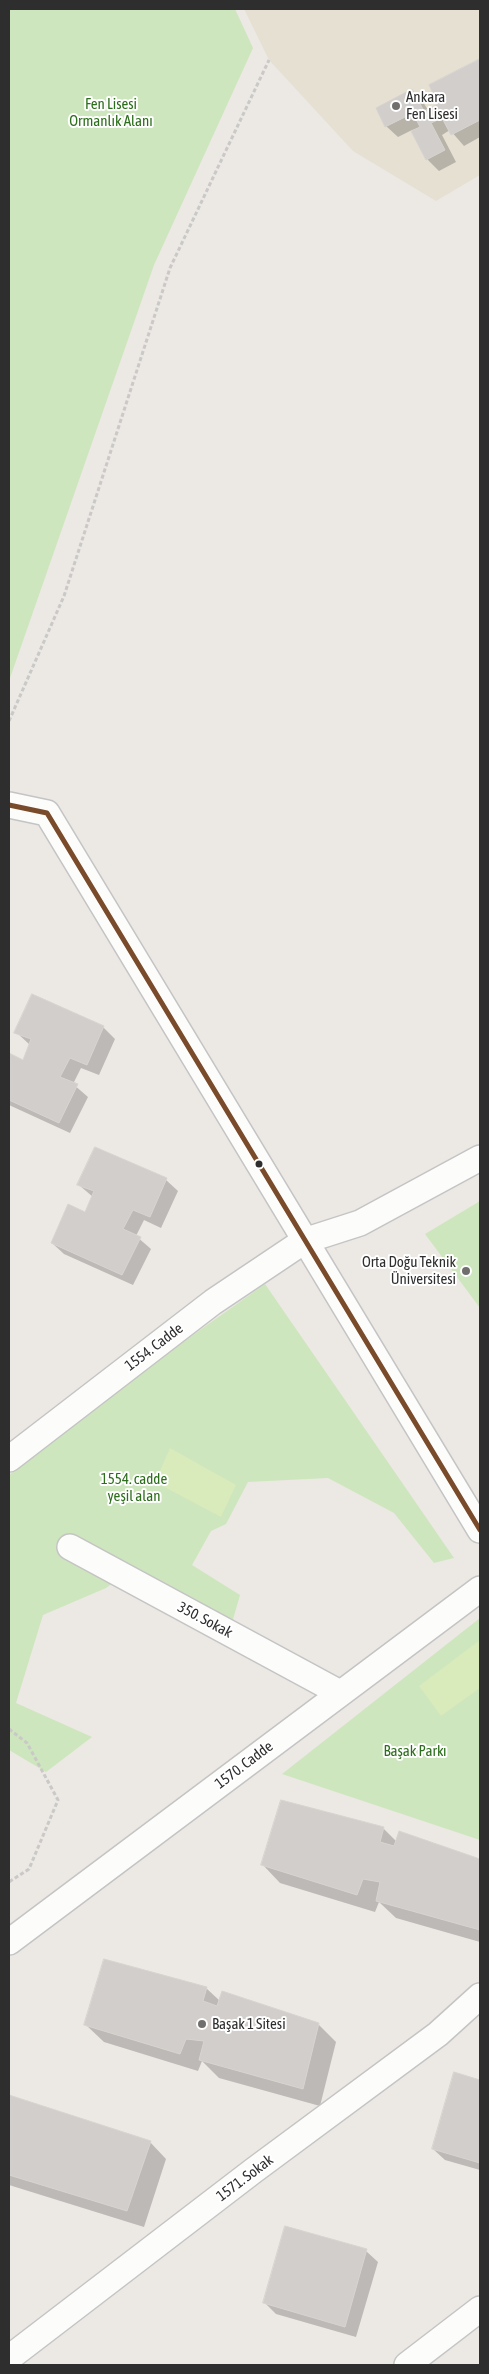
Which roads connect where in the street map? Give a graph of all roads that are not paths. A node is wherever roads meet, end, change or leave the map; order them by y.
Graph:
1 (9, 805) edge
2 (480, 1158) edge
3 (304, 1241) junction
4 (9, 1458) edge
5 (480, 1530) edge
6 (70, 1547) dead end
7 (480, 1589) edge
8 (340, 1693) junction
9 (10, 1939) edge
10 (480, 1996) edge
11 (480, 2309) edge
12 (9, 2358) edge
13 (407, 2365) edge

1 - 3 street
2 - 3 street, 1554. Cadde
3 - 4 street, 1554. Cadde
3 - 5 street
6 - 8 street, 350. Sokak
7 - 8 street, 1570. Cadde
8 - 9 street, 1570. Cadde
10 - 12 street, 1571. Sokak
11 - 13 street

